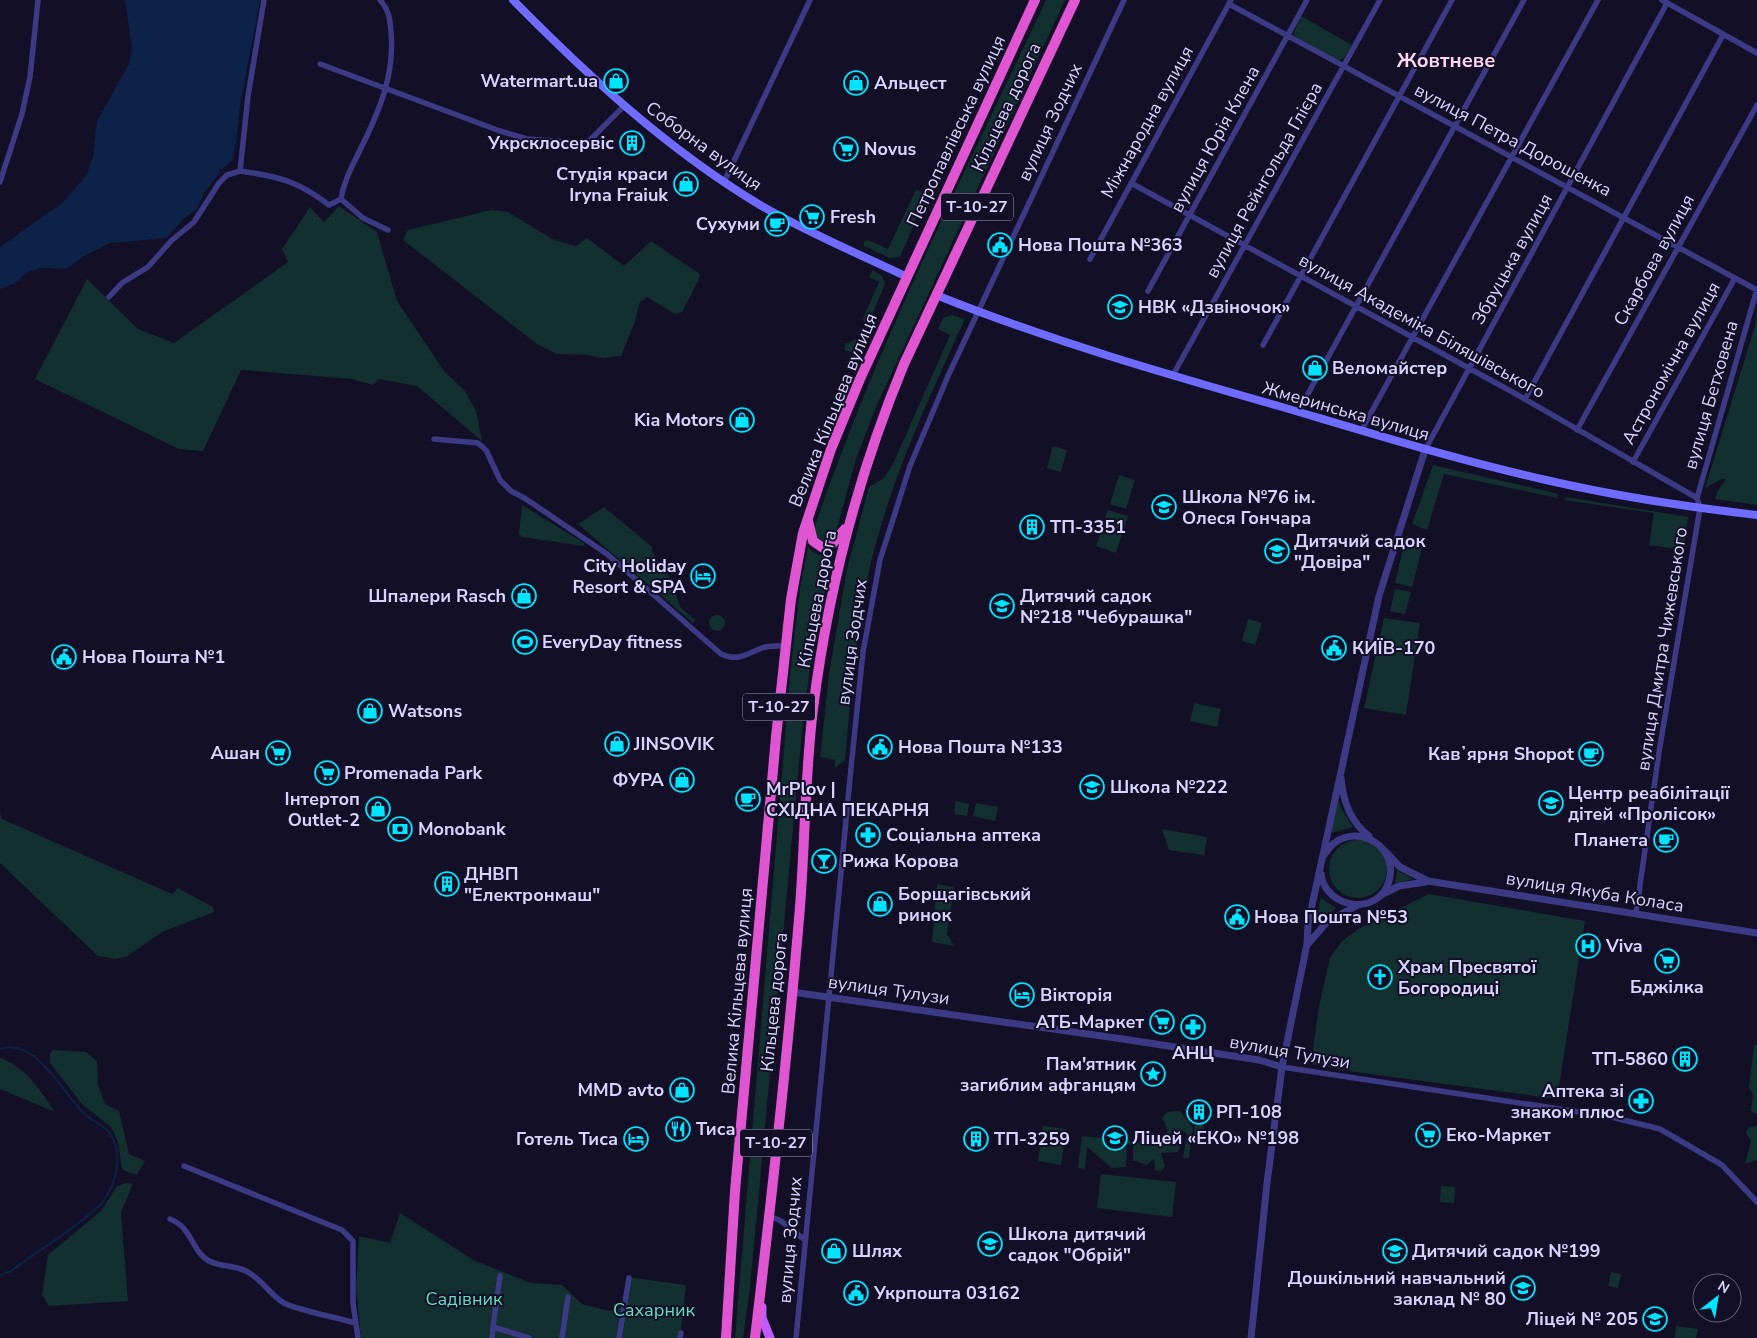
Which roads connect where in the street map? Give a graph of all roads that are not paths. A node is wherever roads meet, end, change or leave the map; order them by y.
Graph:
1 (38, 0) edge
2 (264, 0) edge
3 (380, 0) edge
4 (513, 0) edge
5 (810, 0) edge
6 (1035, 0) edge
7 (1074, 0) edge
8 (1124, 0) edge
9 (1307, 0) edge
10 (1380, 0) edge
11 (1452, 0) edge
12 (1524, 0) edge
13 (1598, 0) edge
14 (1230, 2) edge
15 (1664, 2) edge
16 (1723, 34) junction
17 (1288, 36) junction
18 (1757, 53) edge
19 (320, 64) dead end
20 (1344, 66) junction
21 (388, 87) junction
22 (1400, 96) junction
23 (1757, 105) edge
24 (623, 106) junction
25 (1456, 126) junction
26 (1512, 157) junction
27 (240, 171) junction
28 (0, 182) edge
29 (724, 182) junction
30 (1131, 183) junction
31 (1568, 187) junction
32 (341, 200) junction
33 (1190, 215) junction
34 (1624, 217) junction
35 (388, 230) dead end
36 (1245, 246) junction
37 (1679, 248) junction
38 (1090, 259) dead end
39 (905, 276) junction
40 (1300, 276) junction
41 (1735, 278) junction
42 (1757, 290) edge
43 (1148, 291) dead end
44 (936, 295) junction
45 (109, 297) dead end
46 (1357, 307) junction
47 (978, 312) junction
48 (1413, 338) junction
49 (1263, 345) dead end
50 (1469, 368) junction
51 (1173, 375) junction
52 (1525, 399) junction
53 (1298, 412) junction
54 (1577, 430) junction
55 (1361, 431) junction
56 (434, 439) dead end
57 (1425, 450) junction
58 (1633, 462) junction
59 (1697, 498) junction
60 (1700, 508) junction
61 (808, 513) junction
62 (1757, 516) edge
63 (847, 526) junction
64 (785, 646) junction
65 (1341, 773) junction
66 (1374, 840) junction
67 (1386, 852) junction
68 (1324, 856) junction
69 (1320, 870) junction
70 (1428, 881) junction
71 (1380, 896) junction
72 (1358, 905) junction
73 (1636, 913) junction
74 (1757, 933) edge
75 (1307, 944) junction
76 (792, 992) junction
77 (828, 997) junction
78 (1282, 1067) junction
79 (184, 1166) dead end
80 (1757, 1202) edge
81 (769, 1216) junction
82 (170, 1219) dead end
83 (805, 1240) junction
84 (500, 1276) dead end
85 (629, 1278) dead end
86 (760, 1293) junction
87 (568, 1297) dead end
88 (355, 1323) junction
89 (493, 1327) junction
90 (358, 1338) edge
91 (492, 1338) edge
92 (529, 1338) edge
93 (562, 1338) edge
94 (619, 1338) edge
95 (726, 1338) edge
96 (755, 1338) edge
97 (770, 1338) edge
98 (796, 1338) edge
99 (1251, 1338) edge

1 - 28 street
2 - 27 street
3 - 21 street
4 - 24 main road, Соборна вулиця
5 - 29 street
6 - 39 highway, Петропавлівська вулиця / Т-10-27
7 - 44 highway, Кільцева дорога / Т-10-27
8 - 47 street, вулиця Зодчих
9 - 17 street, вулиця Юрія Клена
10 - 20 street, вулиця Рейнгольда Глієра
11 - 22 street
12 - 25 street
13 - 26 street
14 - 17 street, вулиця Петра Дорошенка
14 - 30 street, Міжнародна вулиця
15 - 16 street
15 - 31 street, Збруцька вулиця
16 - 18 street
16 - 34 street
17 - 20 street, вулиця Петра Дорошенка
17 - 33 street, вулиця Юрія Клена
19 - 21 street
20 - 22 street, вулиця Петра Дорошенка
20 - 36 street, вулиця Рейнгольда Глієра
21 - 24 street
21 - 32 street
22 - 25 street, вулиця Петра Дорошенка
22 - 40 street
23 - 37 street, Скарбова вулиця
24 - 29 main road, Соборна вулиця
25 - 26 street, вулиця Петра Дорошенка
25 - 46 street
26 - 31 street, вулиця Петра Дорошенка
26 - 48 street
27 - 32 street
27 - 45 street
29 - 39 main road, Соборна вулиця
30 - 33 street, вулиця Академіка Біляшівського
30 - 38 street, Міжнародна вулиця
31 - 34 street, вулиця Петра Дорошенка
31 - 50 street, Збруцька вулиця
32 - 35 street
33 - 36 street, вулиця Академіка Біляшівського
33 - 43 street, вулиця Юрія Клена
34 - 37 street, вулиця Петра Дорошенка
34 - 52 street
36 - 40 street, вулиця Академіка Біляшівського
36 - 51 street, вулиця Рейнгольда Глієра
37 - 41 street, вулиця Петра Дорошенка
37 - 54 street, Скарбова вулиця
39 - 61 highway, Велика Кільцева вулиця / Т-10-27
40 - 46 street, вулиця Академіка Біляшівського
40 - 49 street
41 - 42 street, вулиця Петра Дорошенка
41 - 58 street, Астрономічна вулиця
42 - 59 street, вулиця Бетховена
44 - 47 main road, Жмеринська вулиця
44 - 63 highway, Кільцева дорога / Т-10-27
46 - 48 street, вулиця Академіка Біляшівського
46 - 53 street
47 - 51 main road, Жмеринська вулиця
47 - 77 street, вулиця Зодчих
48 - 50 street, вулиця Академіка Біляшівського
48 - 55 street
50 - 52 street, вулиця Академіка Біляшівського
50 - 57 street, Збруцька вулиця
51 - 53 main road, Жмеринська вулиця
52 - 54 street, вулиця Академіка Біляшівського
53 - 55 main road, Жмеринська вулиця
54 - 58 street, вулиця Академіка Біляшівського
55 - 57 main road, Жмеринська вулиця
56 - 64 street
57 - 60 main road, Жмеринська вулиця
57 - 65 street
58 - 59 street, вулиця Академіка Біляшівського
59 - 60 street
60 - 62 main road, Жмеринська вулиця
60 - 73 street, вулиця Дмитра Чижевського
61 - 63 highway
61 - 64 highway, Велика Кільцева вулиця / Т-10-27
63 - 76 highway, Кільцева дорога / Т-10-27
64 - 95 highway, Велика Кільцева вулиця / Т-10-27
65 - 66 street
65 - 68 street
66 - 67 street
66 - 68 street
67 - 70 street, вулиця Якуба Коласа
67 - 71 street
68 - 69 street
69 - 72 street
69 - 75 street
70 - 71 street, вулиця Якуба Коласа
70 - 73 street, вулиця Якуба Коласа
71 - 72 street
72 - 75 street
73 - 74 street, вулиця Якуба Коласа
75 - 78 street
76 - 77 street, вулиця Тулузи
76 - 81 highway, Кільцева дорога / Т-10-27
77 - 78 street, вулиця Тулузи
77 - 83 street, вулиця Зодчих
78 - 80 street, вулиця Тулузи
78 - 99 street
79 - 88 street
81 - 83 street
81 - 86 highway, Кільцева дорога / Т-10-27
82 - 88 street
83 - 98 street, вулиця Зодчих
84 - 89 street
85 - 94 street
86 - 96 highway, Кільцева дорога / Т-10-27
86 - 97 main road
87 - 93 street
88 - 90 street
89 - 91 street
89 - 92 street

